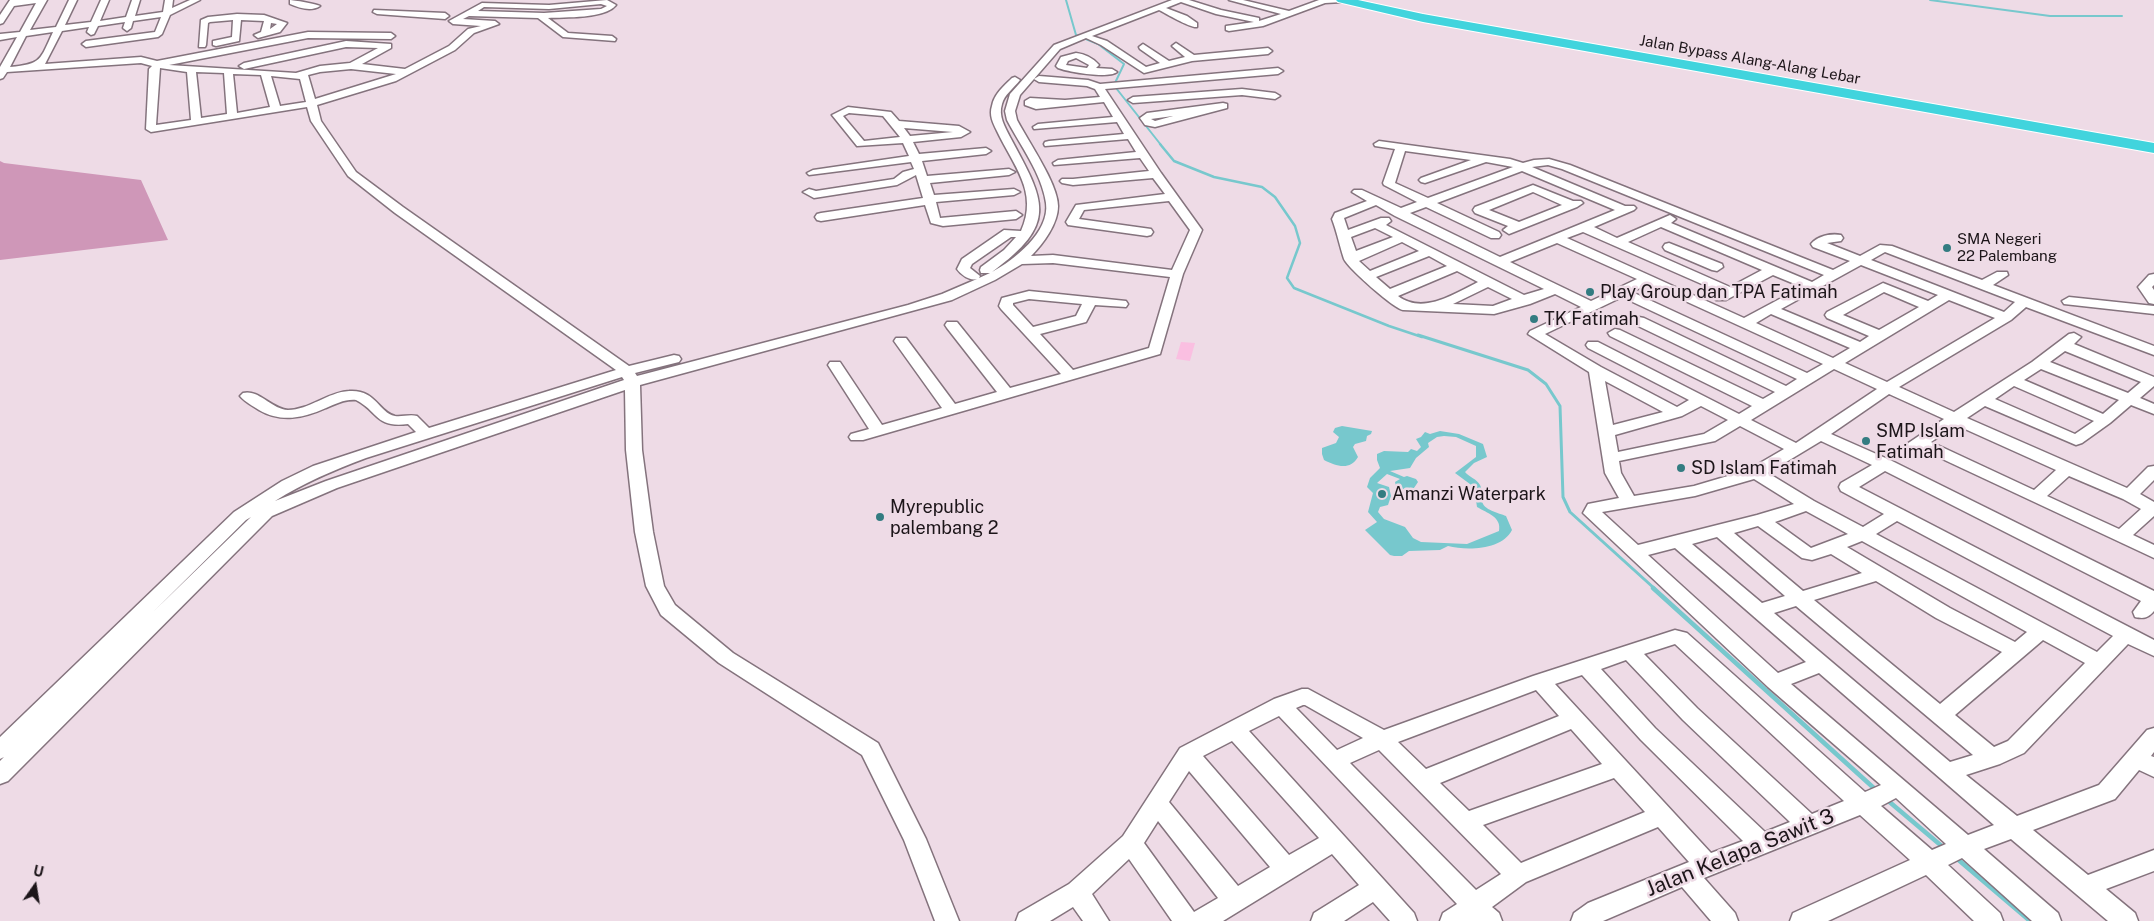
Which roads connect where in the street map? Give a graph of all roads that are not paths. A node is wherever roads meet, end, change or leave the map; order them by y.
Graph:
1 (42, 0) edge
2 (73, 0) edge
3 (105, 0) edge
4 (136, 0) edge
5 (169, 0) edge
6 (196, 0) edge
7 (294, 0) edge
8 (1181, 0) edge
9 (1211, 0) edge
10 (1232, 0) edge
11 (1342, 0) edge
12 (1355, 0) edge
13 (1155, 3) edge
14 (390, 4) dead end
15 (1193, 4) junction
16 (316, 6) dead end
17 (8, 7) edge
18 (549, 7) junction
19 (377, 12) junction
20 (1219, 12) junction
21 (468, 13) junction
22 (167, 14) junction
23 (1289, 14) junction
24 (446, 16) dead end
25 (237, 17) junction
26 (543, 17) junction
27 (368, 18) dead end
28 (131, 19) junction
29 (268, 20) junction
30 (0, 21) edge
31 (1264, 22) junction
32 (95, 24) junction
33 (495, 24) junction
34 (1194, 25) dead end
35 (1243, 26) junction
36 (59, 28) junction
37 (1229, 28) dead end
38 (24, 34) junction
39 (265, 34) junction
40 (1082, 35) junction
41 (391, 36) dead end
42 (0, 37) edge
43 (236, 39) junction
44 (612, 39) dead end
45 (122, 40) junction
46 (202, 45) junction
47 (293, 45) dead end
48 (1176, 46) dead end
49 (1143, 47) dead end
50 (82, 49) junction
51 (1268, 51) dead end
52 (372, 55) junction
53 (1192, 58) junction
54 (1045, 59) junction
55 (141, 60) junction
56 (1063, 61) junction
57 (89, 64) junction
58 (1168, 65) junction
59 (352, 66) junction
60 (152, 68) junction
61 (26, 69) junction
62 (188, 69) junction
63 (1090, 70) junction
64 (224, 71) junction
65 (1278, 71) dead end
66 (2, 72) edge
67 (261, 72) junction
68 (406, 72) junction
69 (1112, 72) dead end
70 (301, 78) junction
71 (1196, 78) junction
72 (1032, 80) junction
73 (0, 81) edge
74 (0, 85) edge
75 (1097, 88) junction
76 (1209, 93) junction
77 (1275, 96) dead end
78 (1134, 100) dead end
79 (1064, 103) dead end
80 (310, 104) junction
81 (276, 109) junction
82 (1211, 109) junction
83 (232, 116) junction
84 (1120, 119) junction
85 (196, 123) junction
86 (896, 124) junction
87 (1038, 127) dead end
88 (1131, 136) junction
89 (908, 139) junction
90 (1049, 144) dead end
91 (1379, 144) dead end
92 (2154, 144) edge
93 (1401, 147) junction
94 (2154, 148) edge
95 (986, 151) dead end
96 (1435, 151) junction
97 (1143, 154) junction
98 (916, 158) junction
99 (1488, 158) junction
100 (1058, 163) dead end
101 (1524, 167) junction
102 (1015, 169) junction
103 (813, 173) dead end
104 (1156, 174) junction
105 (923, 179) junction
106 (1424, 180) junction
107 (1066, 181) dead end
108 (1048, 190) junction
109 (1032, 191) junction
110 (809, 192) dead end
111 (1014, 192) dead end
112 (1358, 192) dead end
113 (1449, 194) junction
114 (1173, 197) junction
115 (1593, 197) junction
116 (928, 200) junction
117 (1376, 201) junction
118 (1648, 201) junction
119 (1427, 203) junction
120 (1110, 204) junction
121 (1568, 207) junction
122 (1625, 210) junction
123 (1402, 214) junction
124 (1681, 214) junction
125 (1016, 215) dead end
126 (821, 217) dead end
127 (1661, 223) junction
128 (1376, 224) junction
129 (1518, 226) junction
130 (1585, 228) junction
131 (1125, 229) junction
132 (1147, 232) dead end
133 (1343, 236) junction
134 (1496, 236) junction
135 (1692, 237) junction
136 (1402, 238) junction
137 (1837, 238) dead end
138 (1560, 239) junction
139 (1030, 240) junction
140 (1618, 242) junction
141 (1468, 247) junction
142 (1669, 247) junction
143 (1429, 252) junction
144 (1042, 254) junction
145 (1648, 256) junction
146 (1739, 256) junction
147 (1350, 258) junction
148 (1020, 260) junction
149 (1860, 261) junction
150 (1499, 262) junction
151 (1458, 266) junction
152 (1717, 267) junction
153 (1772, 270) junction
154 (1178, 271) junction
155 (1834, 275) junction
156 (2002, 275) dead end
157 (1367, 276) junction
158 (1696, 277) junction
159 (1648, 279) junction
160 (1488, 282) junction
161 (2152, 282) edge
162 (1983, 285) junction
163 (1812, 287) junction
164 (1556, 289) junction
165 (1622, 292) junction
166 (1730, 292) junction
167 (1388, 295) junction
168 (1948, 295) junction
169 (2154, 300) edge
170 (1090, 301) junction
171 (1525, 301) junction
172 (2024, 301) junction
173 (1121, 304) dead end
174 (2071, 304) joint
175 (1706, 305) junction
176 (1929, 306) junction
177 (1592, 307) junction
178 (1434, 308) junction
179 (1663, 310) junction
180 (1770, 310) junction
181 (2154, 310) edge
182 (2154, 314) edge
183 (2006, 317) junction
184 (1639, 321) junction
185 (1745, 323) junction
186 (952, 325) dead end
187 (1032, 332) junction
188 (1615, 333) junction
189 (1879, 335) junction
190 (901, 341) dead end
191 (1593, 345) junction
192 (1860, 347) junction
193 (2154, 351) edge
194 (1568, 356) junction
195 (2039, 362) junction
196 (1834, 363) junction
197 (835, 365) dead end
198 (1596, 370) junction
199 (1070, 375) junction
200 (629, 377) junction
201 (1808, 379) junction
202 (2012, 380) junction
203 (2153, 382) edge
204 (1888, 388) junction
205 (1786, 391) junction
206 (1006, 393) junction
207 (248, 396) dead end
208 (2129, 399) junction
209 (1701, 400) junction
210 (1984, 400) junction
211 (1763, 405) junction
212 (2154, 409) edge
213 (952, 410) junction
214 (1677, 413) junction
215 (1954, 418) junction
216 (1739, 420) junction
217 (2104, 420) junction
218 (878, 431) junction
219 (1606, 432) junction
220 (426, 434) junction
221 (1820, 435) junction
222 (857, 437) dead end
223 (1920, 443) junction
224 (1796, 449) junction
225 (1904, 453) dead end
226 (1611, 458) junction
227 (1884, 464) junction
228 (2067, 469) junction
229 (2154, 471) edge
230 (1756, 473) junction
231 (2129, 495) junction
232 (2037, 496) junction
233 (1629, 501) junction
234 (1808, 505) junction
235 (2153, 509) edge
236 (1896, 514) junction
237 (1761, 520) junction
238 (1720, 530) junction
239 (1864, 534) junction
240 (2122, 536) junction
241 (1678, 541) junction
242 (1833, 547) junction
243 (1636, 552) junction
244 (2154, 552) edge
245 (1879, 574) junction
246 (1802, 598) junction
247 (2150, 604) edge
248 (1758, 611) junction
249 (2042, 630) junction
250 (2126, 634) junction
251 (2154, 649) edge
252 (2016, 651) junction
253 (1630, 652) junction
254 (2099, 662) junction
255 (1822, 664) junction
256 (1586, 666) junction
257 (1540, 681) junction
258 (1775, 682) junction
259 (1281, 705) junction
260 (1941, 715) junction
261 (1574, 719) junction
262 (1235, 730) junction
263 (2154, 736) edge
264 (1382, 739) junction
265 (0, 750) edge
266 (1188, 754) junction
267 (1992, 758) junction
268 (1334, 761) junction
269 (2146, 763) edge
270 (1619, 767) junction
271 (1947, 772) junction
272 (0, 774) edge
273 (1423, 780) junction
274 (1880, 795) junction
275 (1156, 802) junction
276 (1663, 815) junction
277 (1465, 822) junction
278 (1809, 826) junction
279 (2014, 828) junction
280 (1336, 840) junction
281 (1131, 842) junction
282 (1762, 845) junction
283 (1948, 854) junction
284 (2154, 860) edge
285 (1708, 865) junction
286 (1286, 869) junction
287 (1686, 874) junction
288 (1518, 875) junction
289 (2084, 887) junction
290 (1375, 888) junction
291 (1078, 892) junction
292 (1234, 900) junction
293 (1482, 913) edge
294 (947, 921) edge
295 (1028, 921) edge
296 (1097, 921) edge
297 (1186, 921) edge
298 (1201, 921) edge
299 (1323, 921) edge
300 (1405, 921) edge
301 (1452, 921) edge
302 (1583, 921) edge
303 (1726, 921) edge
304 (1802, 921) edge
305 (1990, 921) edge
306 (2049, 921) edge
307 (2126, 921) edge

1 - 17 street
1 - 38 street
2 - 36 street
3 - 32 street
4 - 28 street
5 - 22 street
6 - 22 street
7 - 16 street
8 - 13 street
8 - 15 street
9 - 15 street
10 - 23 street
11 - 23 street
11 - 94 highway, Jalan Bypass Alang-Alang Lebar
12 - 92 highway, Jalan Bypass Alang-Alang Lebar
13 - 34 street
13 - 40 street
14 - 19 street
15 - 20 street
17 - 30 street
18 - 21 street
18 - 26 street
18 - 26 street
19 - 24 street
19 - 27 street
20 - 31 street
20 - 35 street
21 - 26 street
21 - 33 street
22 - 28 street
22 - 45 street
23 - 31 street
25 - 29 street
25 - 43 street
25 - 46 street
26 - 33 street
26 - 44 street
28 - 32 street
28 - 45 street
29 - 39 street
29 - 39 street
31 - 35 street
32 - 36 street
32 - 50 street
33 - 68 street
35 - 37 street
36 - 38 street
36 - 61 street
38 - 42 street
38 - 66 street
39 - 43 street
40 - 54 street
40 - 58 street
40 - 102 street
41 - 60 street
43 - 46 street
45 - 50 street
46 - 55 street
47 - 62 street
48 - 53 street
49 - 58 street
50 - 57 street
51 - 53 street
52 - 59 street
52 - 64 street
52 - 67 street
53 - 58 street
54 - 56 street
54 - 72 street
55 - 57 street
55 - 60 street
56 - 63 street
56 - 63 street
57 - 61 street
59 - 68 street
59 - 70 street
60 - 62 street
60 - 85 street
61 - 66 street
62 - 64 street
62 - 85 street
63 - 69 street
64 - 67 street
64 - 83 street
65 - 71 street
67 - 70 street
67 - 81 street
68 - 80 street
70 - 80 street
71 - 75 street
71 - 76 street
72 - 75 street
72 - 108 street
73 - 74 street
75 - 79 street
75 - 84 street
76 - 77 street
76 - 78 street
76 - 82 street
80 - 81 street
80 - 200 street
81 - 83 street
82 - 82 street
83 - 85 street
84 - 87 street
84 - 88 street
86 - 89 street
86 - 89 street
86 - 89 street
88 - 90 street
88 - 97 street
89 - 98 street
91 - 93 street
93 - 96 street
93 - 119 street
95 - 98 street
96 - 99 street
96 - 106 street
97 - 100 street
97 - 104 street
98 - 103 street
98 - 105 street
99 - 101 street
99 - 106 street
101 - 113 street
101 - 115 street
101 - 118 street
102 - 105 street
102 - 109 street
104 - 107 street
104 - 114 street
105 - 110 street
105 - 116 street
106 - 113 street
108 - 109 street
108 - 139 street
109 - 139 street
111 - 116 street
112 - 117 street
113 - 119 street
114 - 120 street
114 - 154 street
115 - 121 street
115 - 122 street
116 - 125 street
116 - 126 street
117 - 123 street
117 - 133 street
118 - 122 street
118 - 124 street
119 - 123 street
119 - 134 street
120 - 131 street
120 - 131 street
121 - 129 street
121 - 129 street
122 - 130 street
123 - 128 street
123 - 141 street
124 - 127 street
124 - 155 street
127 - 135 street
127 - 140 street
128 - 133 street
128 - 136 street
129 - 134 street
130 - 138 street
130 - 140 street
131 - 132 street
133 - 147 street
134 - 141 street
135 - 142 street
135 - 146 street
136 - 143 street
136 - 147 street
137 - 149 street
138 - 150 street
138 - 159 street
139 - 144 street
139 - 148 street
139 - 200 street
140 - 145 street
141 - 150 street
142 - 145 street
142 - 152 street
143 - 151 street
143 - 157 street
144 - 148 street
144 - 154 street
145 - 158 street
146 - 152 street
146 - 153 street
147 - 157 street
148 - 200 street
149 - 155 street
149 - 162 street
149 - 168 street
150 - 164 street
151 - 160 street
151 - 167 street
152 - 158 street
153 - 163 street
153 - 166 street
154 - 199 street
155 - 163 street
156 - 162 street
157 - 167 street
158 - 166 street
159 - 165 street
159 - 175 street
160 - 171 street
160 - 178 street
161 - 169 street
162 - 172 street
163 - 180 street
164 - 171 street
164 - 177 street
165 - 177 street
165 - 179 street
166 - 175 street
167 - 178 street
168 - 176 street
168 - 183 street
170 - 173 street
170 - 187 street
170 - 187 street
171 - 178 street
172 - 183 street
172 - 193 street
174 - 181 street
174 - 182 street
175 - 185 street
176 - 189 street
176 - 189 street
177 - 194 street
179 - 184 street
179 - 201 street
180 - 185 street
180 - 192 street
183 - 204 street
184 - 188 street
184 - 205 street
185 - 196 street
186 - 206 street
187 - 199 street
188 - 191 street
188 - 211 street
189 - 192 street
190 - 213 street
191 - 194 street
191 - 209 street
192 - 196 street
194 - 198 street
195 - 202 street
195 - 203 street
195 - 208 street
196 - 201 street
196 - 204 street
197 - 218 street
198 - 214 street
198 - 219 street
199 - 206 street
200 - 220 street
200 - 272 street
200 - 294 street
201 - 205 street
202 - 210 street
202 - 217 street
203 - 208 street
204 - 215 street
204 - 221 street
205 - 211 street
206 - 213 street
207 - 220 street
208 - 212 street
208 - 217 street
209 - 214 street
209 - 216 street
210 - 215 street
210 - 217 street
211 - 216 street
213 - 218 street
214 - 219 street
215 - 223 street
215 - 228 street
216 - 224 street
216 - 226 street
218 - 222 street
219 - 226 street
220 - 265 street
221 - 224 street
221 - 227 street
223 - 225 street
223 - 232 street
224 - 230 street
226 - 233 street
227 - 236 street
227 - 247 street
228 - 231 street
228 - 232 street
229 - 231 street
230 - 233 street
230 - 234 street
231 - 235 street
232 - 240 street
233 - 243 street
234 - 237 street
234 - 239 street
235 - 240 street
236 - 239 street
236 - 250 street
237 - 238 street
237 - 242 street
238 - 241 street
238 - 246 street
239 - 242 street
239 - 249 street
240 - 244 street
241 - 243 street
241 - 248 street
242 - 245 street
243 - 258 street
245 - 246 street
245 - 252 street
246 - 248 street
246 - 260 street
248 - 255 street
249 - 252 street
249 - 254 street
250 - 251 street
250 - 254 street
252 - 260 street
253 - 256 street
253 - 274 street
253 - 278 street
254 - 267 street
255 - 258 street
255 - 271 street
256 - 257 street
256 - 282 street
257 - 261 street
257 - 264 street
258 - 274 street
259 - 262 street
259 - 264 street
259 - 268 street
260 - 267 street
261 - 270 street
261 - 273 street
262 - 266 street
262 - 280 street
263 - 269 street
264 - 268 street
264 - 273 street
266 - 275 street
266 - 286 street
267 - 271 street
268 - 293 street
269 - 279 street
270 - 276 street
270 - 277 street
271 - 279 street
273 - 277 street
274 - 278 street, Jalan Kelapa Sawit 3
274 - 283 street
274 - 283 street
275 - 281 street
275 - 292 street
276 - 285 street
276 - 288 street
277 - 288 street
278 - 282 street, Jalan Kelapa Sawit 3
279 - 283 street
279 - 289 street
280 - 286 street
280 - 290 street
281 - 291 street
281 - 297 street
282 - 285 street, Jalan Kelapa Sawit 3
283 - 304 street
283 - 305 street
283 - 306 street
284 - 289 street
285 - 287 street, Jalan Kelapa Sawit 3
286 - 292 street
287 - 302 street, Jalan Kelapa Sawit 3
287 - 303 street
288 - 293 street
289 - 307 street
290 - 299 street
290 - 300 street
291 - 295 street
291 - 296 street
292 - 298 street
293 - 301 street

